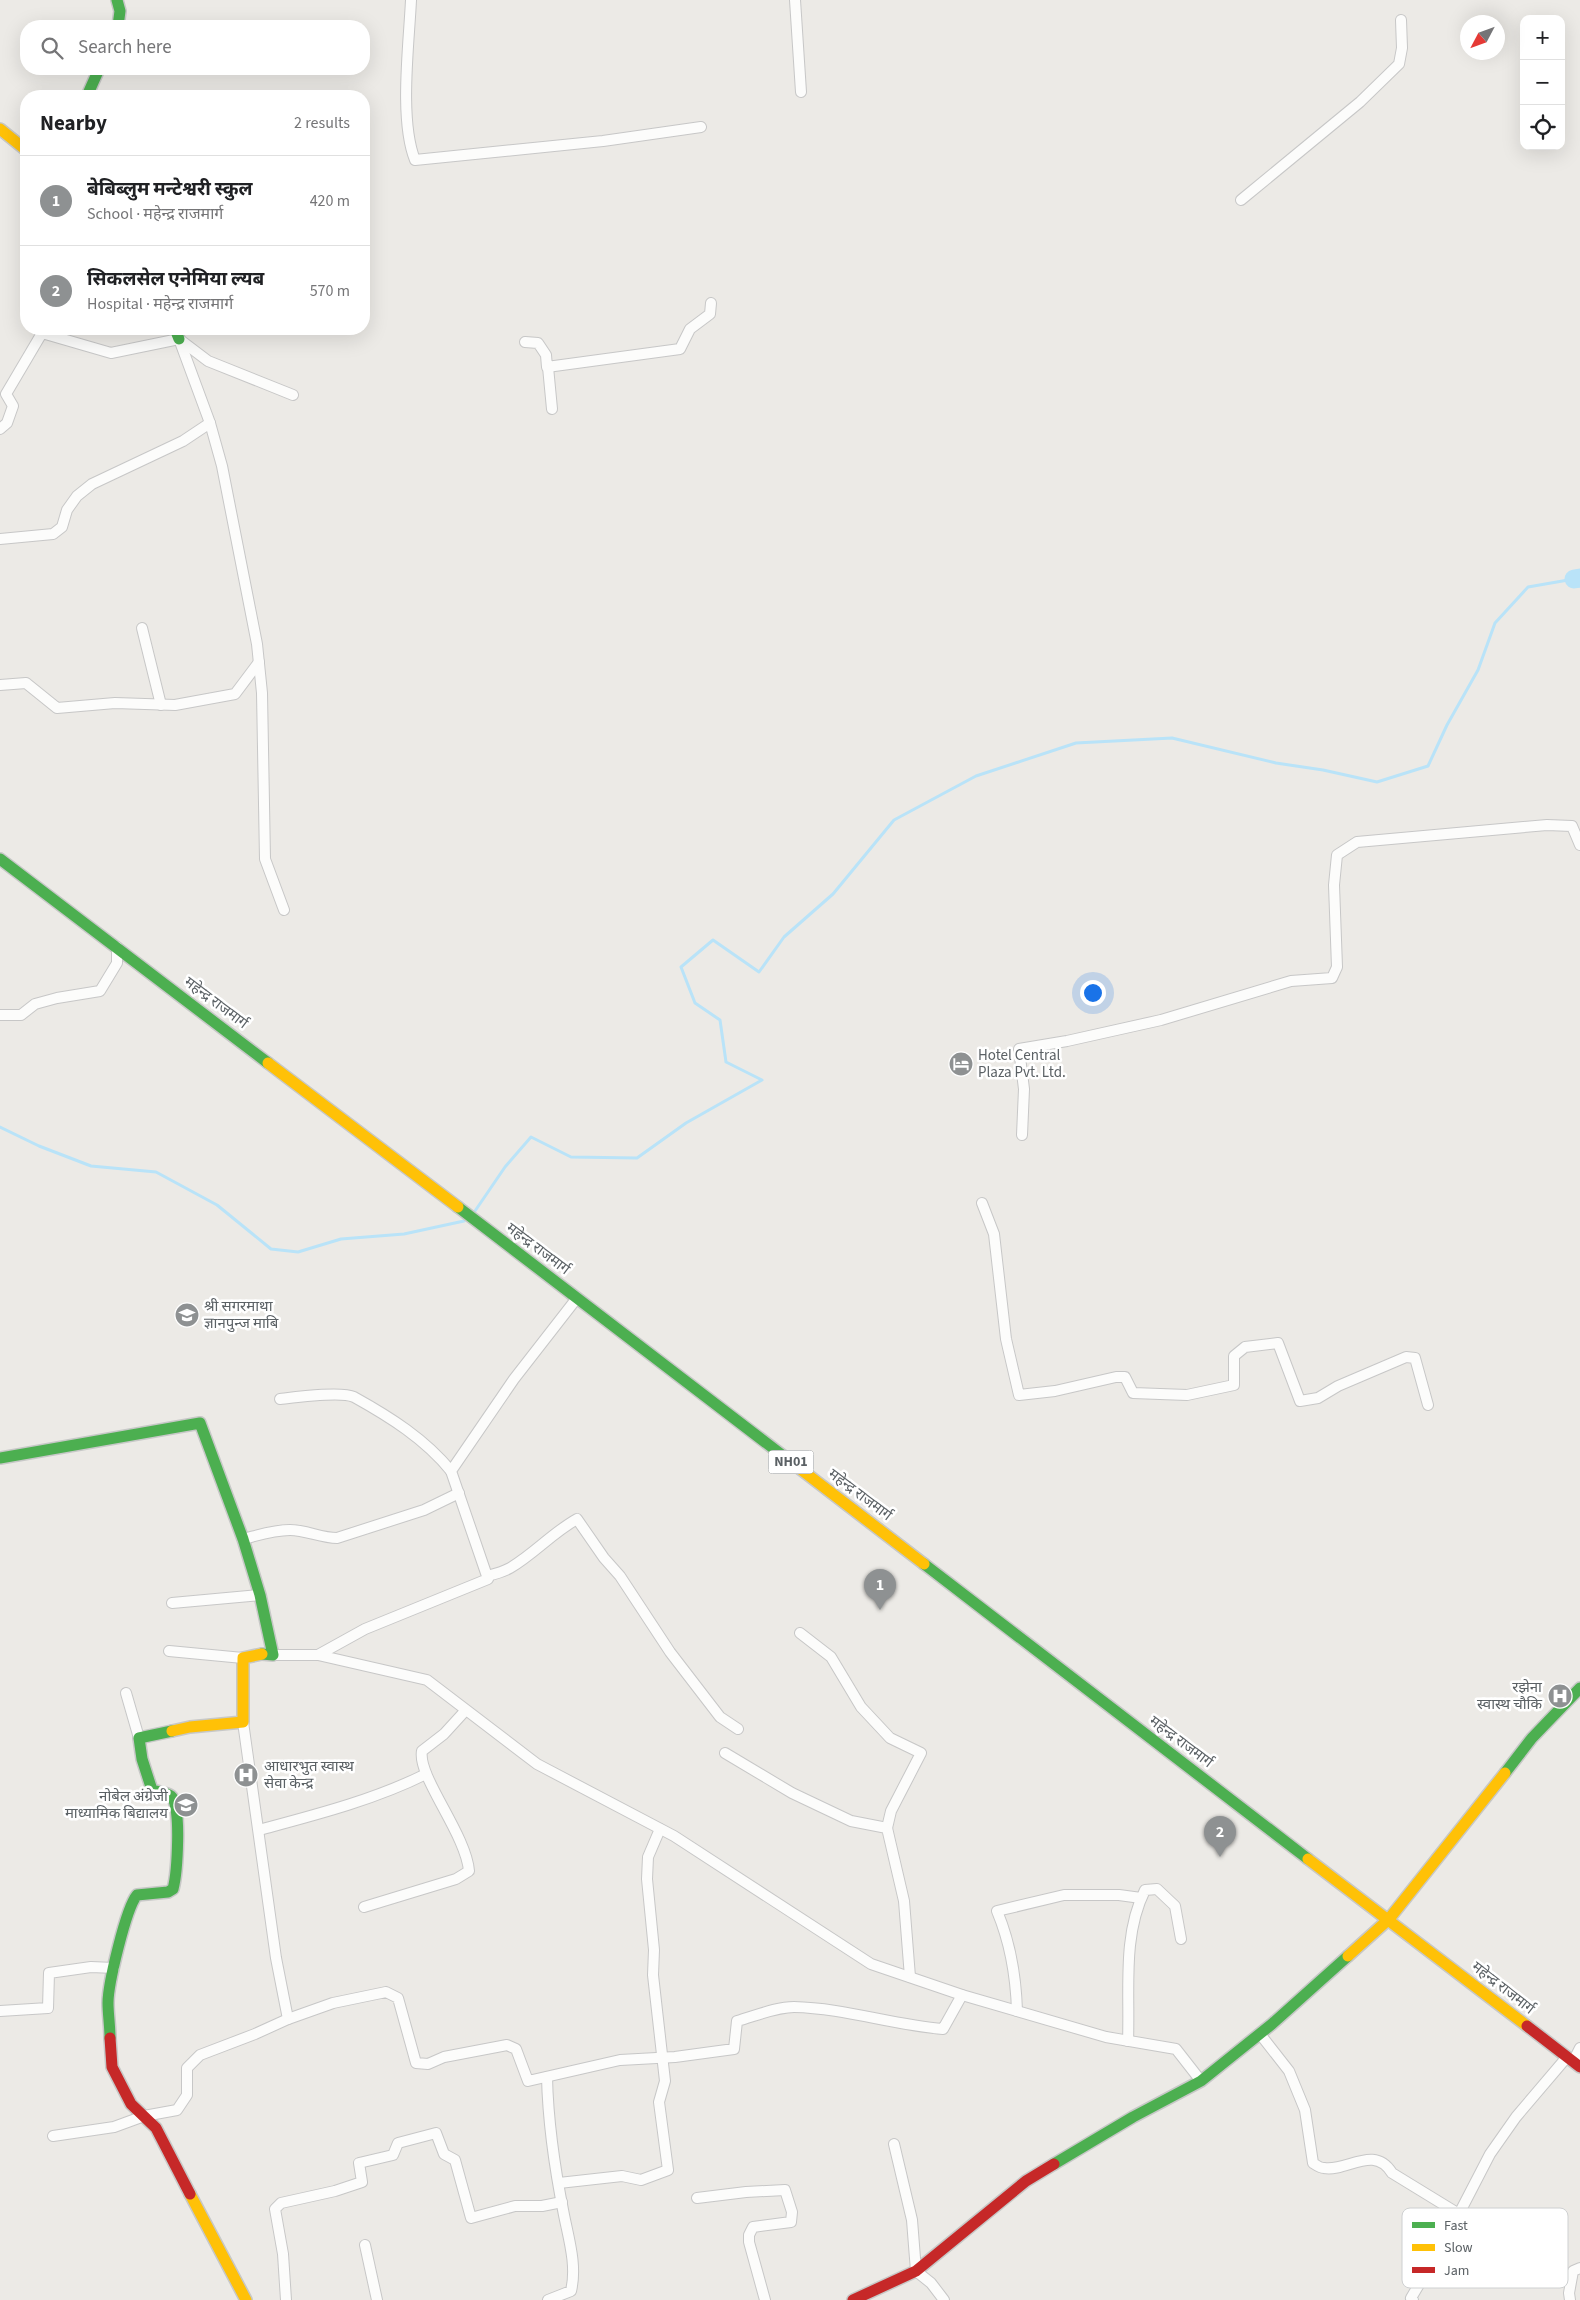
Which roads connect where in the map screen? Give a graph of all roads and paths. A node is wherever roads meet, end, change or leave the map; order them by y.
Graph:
1 (117, 0) edge
2 (412, 0) edge
3 (795, 0) edge
4 (119, 20) edge
5 (1400, 20) dead end
6 (96, 75) edge
7 (90, 90) edge
8 (801, 92) dead end
9 (701, 127) dead end
10 (0, 130) edge
11 (20, 145) edge
12 (1241, 200) dead end
13 (711, 303) dead end
14 (41, 335) edge
15 (49, 335) edge
16 (174, 335) edge
17 (177, 335) edge
18 (178, 335) edge
19 (525, 342) dead end
20 (548, 366) junction
21 (294, 395) dead end
22 (552, 409) dead end
23 (210, 423) junction
24 (0, 429) edge
25 (0, 539) edge
26 (142, 628) dead end
27 (259, 662) junction
28 (0, 685) edge
29 (161, 705) junction
30 (1580, 845) edge
31 (0, 859) edge
32 (284, 910) dead end
33 (117, 946) junction
34 (0, 1015) edge
35 (1022, 1135) dead end
36 (982, 1203) dead end
37 (577, 1298) junction
38 (280, 1399) dead end
39 (1428, 1405) dead end
40 (0, 1458) edge
41 (451, 1471) junction
42 (459, 1493) junction
43 (244, 1539) junction
44 (487, 1576) junction
45 (260, 1595) junction
46 (172, 1603) dead end
47 (800, 1633) dead end
48 (170, 1651) dead end
49 (273, 1655) junction
50 (318, 1655) junction
51 (243, 1658) junction
52 (1580, 1688) edge
53 (126, 1693) dead end
54 (465, 1711) junction
55 (243, 1722) junction
56 (738, 1729) dead end
57 (139, 1738) junction
58 (725, 1753) dead end
59 (426, 1774) junction
60 (887, 1828) junction
61 (660, 1829) junction
62 (259, 1830) junction
63 (1141, 1898) junction
64 (364, 1907) dead end
65 (1388, 1919) junction
66 (1181, 1939) dead end
67 (114, 1968) junction
68 (910, 1977) junction
69 (962, 1995) junction
70 (1017, 2011) junction
71 (0, 2012) edge
72 (288, 2018) junction
73 (1260, 2034) junction
74 (1128, 2041) junction
75 (1580, 2048) edge
76 (663, 2058) junction
77 (1573, 2062) edge
78 (547, 2077) junction
79 (1201, 2081) junction
80 (144, 2116) junction
81 (53, 2136) dead end
82 (894, 2144) dead end
83 (559, 2184) junction
84 (697, 2198) dead end
85 (562, 2202) junction
86 (1449, 2208) edge
87 (1462, 2208) edge
88 (365, 2245) dead end
89 (1580, 2268) edge
90 (916, 2271) junction
91 (1417, 2288) edge
92 (246, 2300) edge
93 (286, 2300) edge
94 (378, 2300) edge
95 (548, 2300) edge
96 (765, 2300) edge
97 (853, 2300) edge
98 (944, 2300) edge
99 (1413, 2300) edge
100 (1570, 2300) edge

1 - 4 main road
2 - 9 street
3 - 8 street
5 - 12 street
6 - 7 main road
10 - 11 main road
13 - 20 street
14 - 24 street
15 - 16 street
17 - 23 street
18 - 21 street
19 - 20 street
20 - 22 street
23 - 25 street
23 - 27 street
26 - 29 street
27 - 29 street
27 - 32 street
28 - 29 street
30 - 35 street
31 - 33 main road, महेन्द्र राजमार्ग / NH01
33 - 34 street
33 - 37 main road, महेन्द्र राजमार्ग / NH01
36 - 39 street
37 - 41 street
37 - 65 main road, महेन्द्र राजमार्ग / NH01
38 - 41 street
40 - 43 main road
41 - 42 street
42 - 43 street
42 - 44 street
43 - 45 main road
44 - 50 street
44 - 56 street
45 - 46 street
45 - 49 main road
47 - 60 street
48 - 51 street
49 - 50 street
49 - 51 main road
50 - 54 street
51 - 55 main road
52 - 65 main road
53 - 57 street
54 - 59 street
54 - 61 street
55 - 57 main road
55 - 62 street
57 - 67 main road
58 - 60 street
59 - 62 street
59 - 64 street
60 - 68 street
61 - 68 street
61 - 76 street
62 - 72 street
63 - 66 street
63 - 70 street
63 - 74 street
65 - 73 main road
65 - 77 main road, महेन्द्र राजमार्ग / NH01
67 - 71 street
67 - 80 main road
68 - 69 street
69 - 70 street
69 - 76 street
70 - 74 street
72 - 78 street
72 - 80 street
73 - 79 main road
73 - 86 street
74 - 79 street
75 - 77 street
76 - 78 street
76 - 83 street
77 - 87 street
78 - 83 street
79 - 90 main road
80 - 81 street
80 - 92 main road
82 - 90 street
83 - 85 street
84 - 96 street
85 - 93 street
85 - 95 street
88 - 94 street
89 - 100 street
90 - 97 main road
90 - 98 street
91 - 99 street

